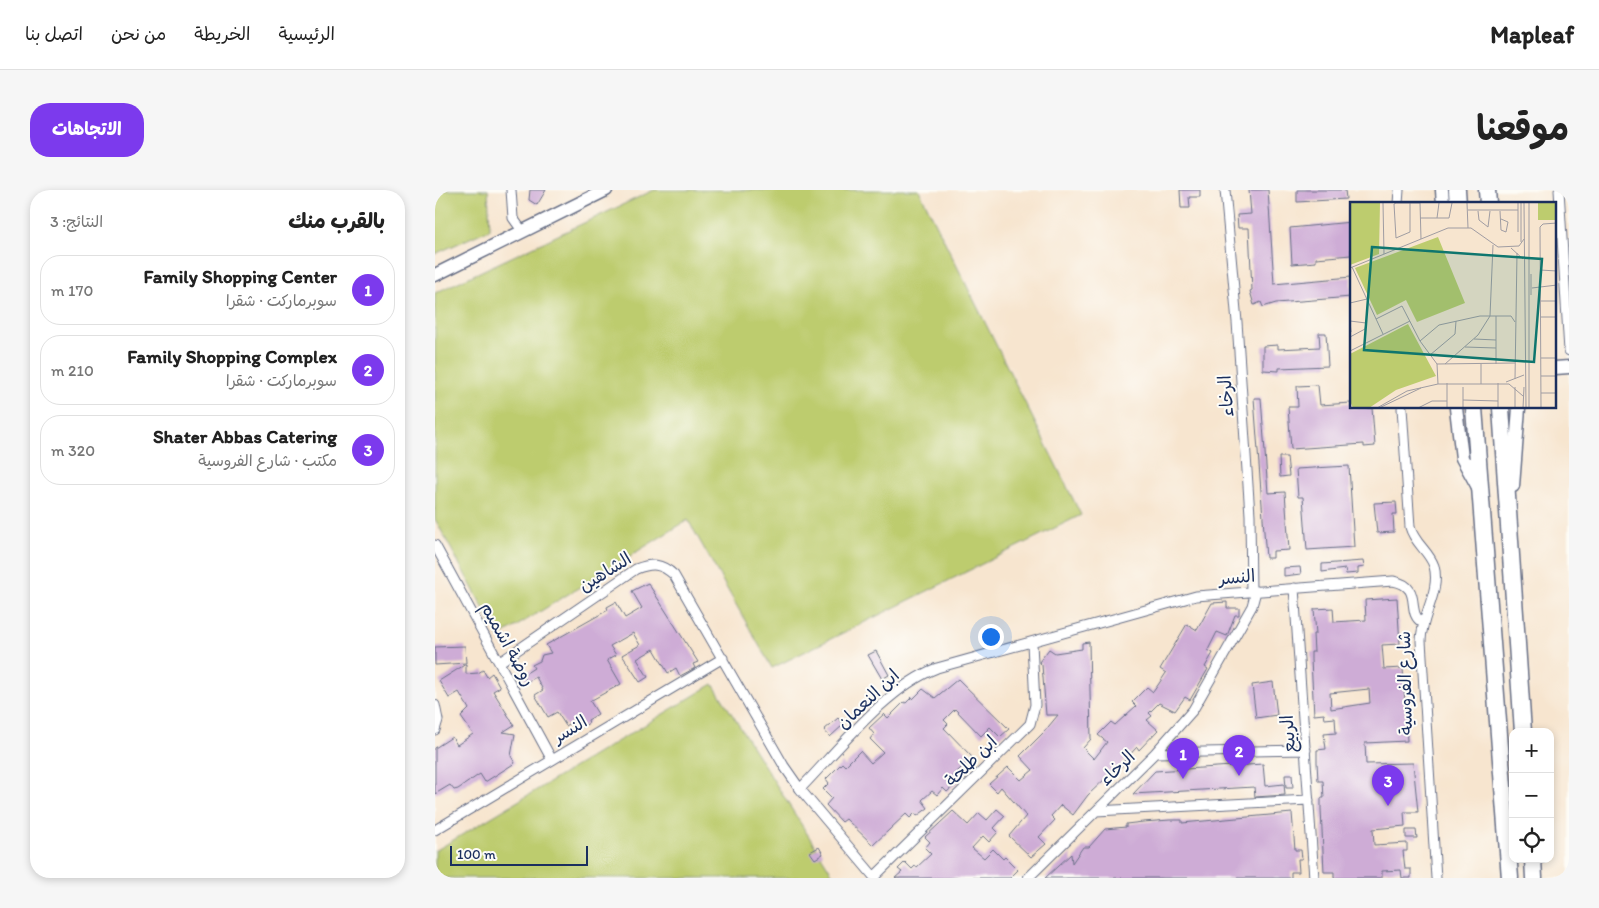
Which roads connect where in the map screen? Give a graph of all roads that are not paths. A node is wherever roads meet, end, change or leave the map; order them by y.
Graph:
1 (511, 190) edge
2 (606, 190) edge
3 (1559, 190) edge
4 (1226, 193) edge
5 (523, 232) junction
6 (1566, 266) edge
7 (435, 275) edge
8 (1569, 351) edge
9 (1402, 409) edge
10 (1455, 409) edge
11 (1474, 409) edge
12 (1501, 409) edge
13 (1519, 409) edge
14 (1479, 489) junction
15 (435, 545) edge
16 (1511, 573) junction
17 (1294, 588) junction
18 (1253, 592) junction
19 (1423, 623) junction
20 (1032, 643) junction
21 (723, 658) junction
22 (500, 662) junction
23 (435, 705) edge
24 (1523, 728) edge
25 (435, 730) edge
26 (1306, 750) junction
27 (1155, 753) junction
28 (552, 760) junction
29 (799, 789) junction
30 (1309, 800) junction
31 (1096, 811) junction
32 (435, 830) edge
33 (1533, 863) edge
34 (875, 877) edge
35 (1028, 878) edge
36 (1314, 878) edge
37 (1436, 878) edge
38 (1510, 878) edge
39 (1534, 878) edge

1 - 5 street
2 - 5 street
3 - 6 street
4 - 18 street, الرخاء
5 - 7 street
6 - 8 street
9 - 19 street, شارع الفروسية
10 - 14 street
11 - 14 highway
12 - 16 highway
13 - 16 street
14 - 38 highway
15 - 22 street, روضة اشميم
16 - 24 highway
17 - 18 street, النسر
17 - 19 street, النسر
17 - 26 street, الربيع
18 - 20 street, النسر
18 - 27 street, الرخاء
19 - 37 street, شارع الفروسية
20 - 29 street, ابن النعمان
20 - 34 street, ابن طلحة
21 - 22 street, الشاهين
21 - 28 street, النسر
21 - 29 street, ابن طلحة
22 - 28 street, روضة اشميم
23 - 25 street
26 - 27 street
26 - 30 street, الربيع
27 - 31 street, الرخاء
28 - 32 street, النسر
29 - 34 street, ابن طلحة
30 - 31 street
30 - 36 street, الربيع
31 - 35 street, الرخاء
33 - 39 highway

